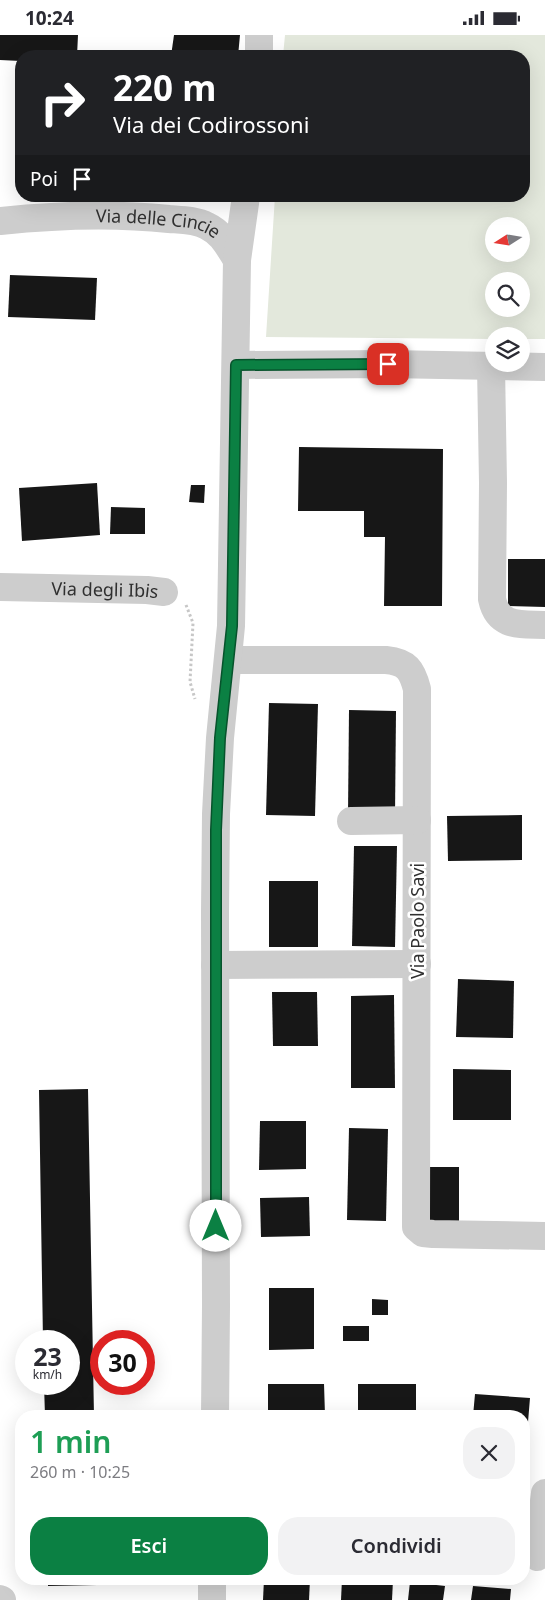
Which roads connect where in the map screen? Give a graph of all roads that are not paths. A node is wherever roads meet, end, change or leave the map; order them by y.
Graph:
1 (259, 35) edge
2 (259, 50) edge
3 (245, 202) edge
4 (0, 221) edge
5 (237, 260) junction
6 (236, 365) junction
7 (485, 366) edge
8 (530, 367) edge
9 (545, 367) edge
10 (491, 372) edge
11 (0, 587) edge
12 (164, 592) road end
13 (545, 625) edge
14 (229, 660) junction
15 (417, 820) junction
16 (351, 821) dead end
17 (417, 964) junction
18 (214, 965) junction
19 (545, 1236) edge
20 (215, 1410) edge
21 (545, 1493) edge
22 (535, 1557) edge
23 (212, 1585) edge
24 (212, 1600) edge

1 - 2 street
3 - 5 street, Via delle Cincie
4 - 5 street, Via delle Cincie
5 - 6 street
6 - 7 street
6 - 14 street
8 - 9 street
10 - 13 street
11 - 12 street, Via degli Ibis
14 - 15 street, Via Paolo Savi
14 - 18 street
15 - 16 street
15 - 17 street, Via Paolo Savi
17 - 18 street
17 - 19 street, Via Paolo Savi
18 - 20 street
21 - 22 street
23 - 24 street

